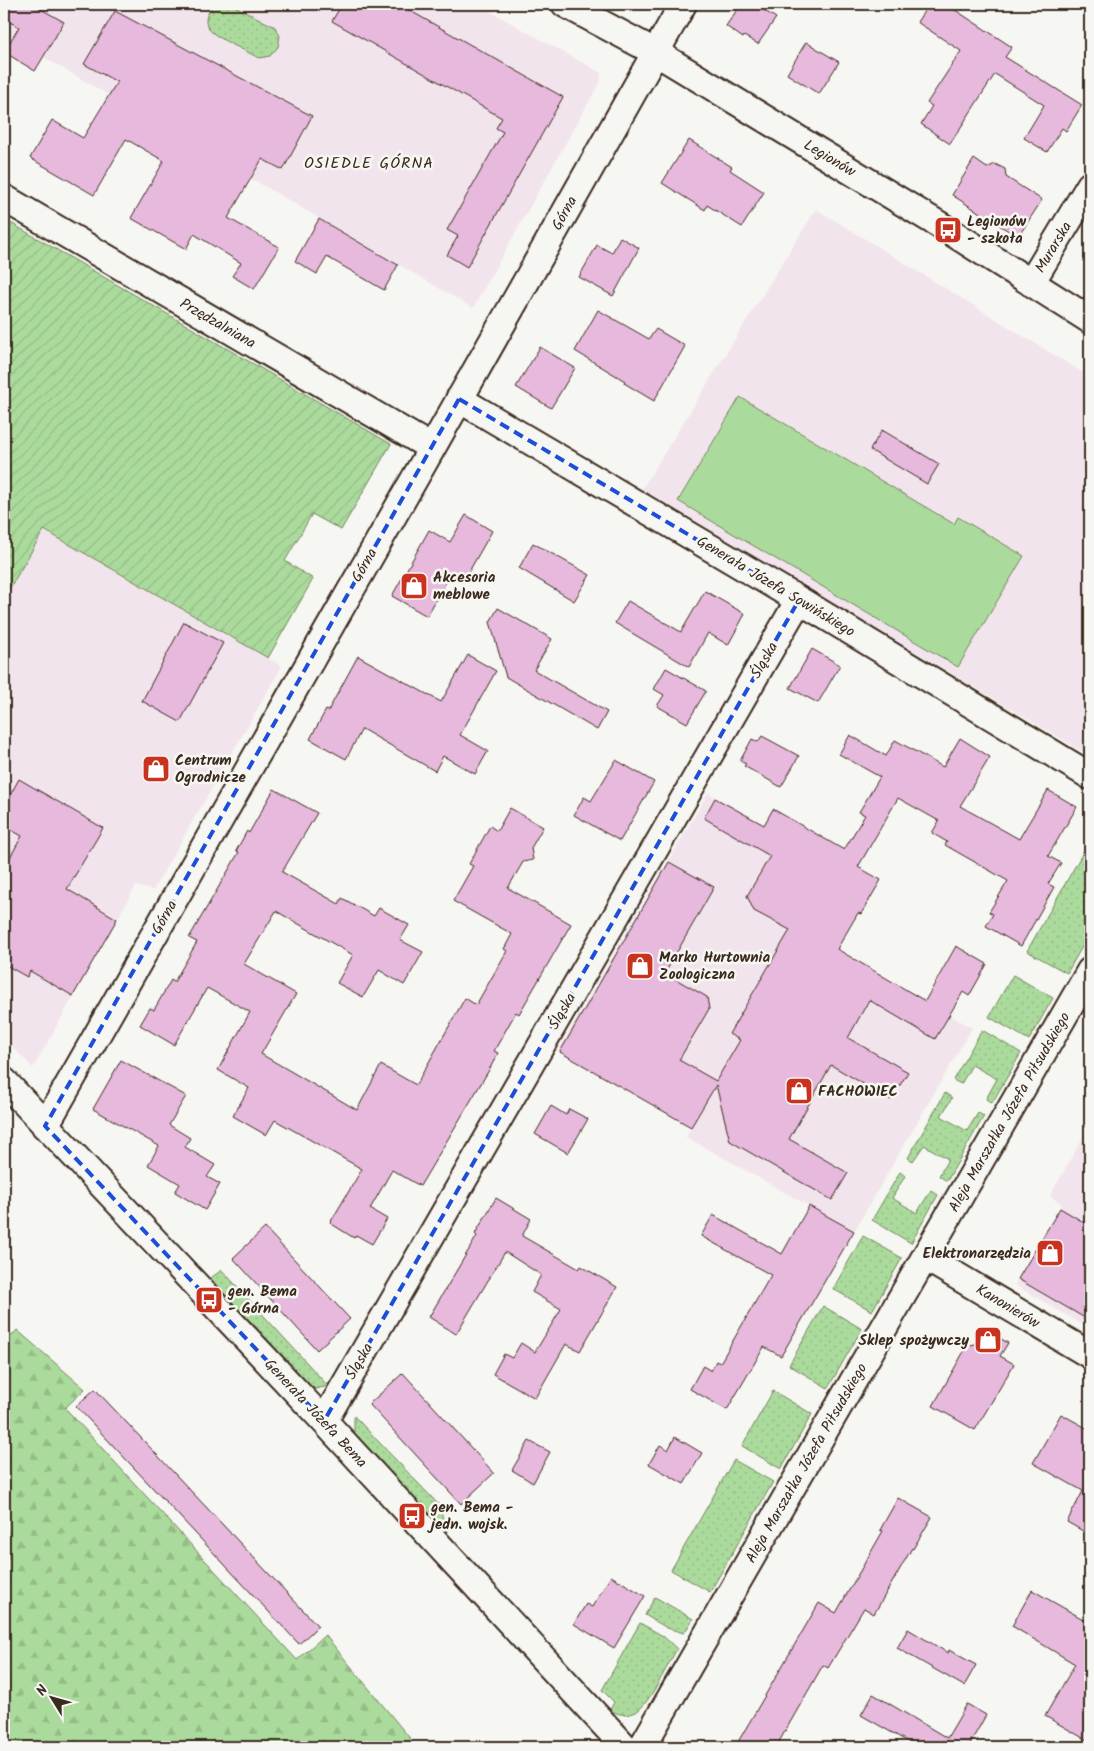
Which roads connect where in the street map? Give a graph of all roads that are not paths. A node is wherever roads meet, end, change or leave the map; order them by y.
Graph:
1 (565, 4) edge
2 (682, 4) edge
3 (655, 52) junction
4 (1090, 186) edge
5 (4, 198) edge
6 (1031, 283) junction
7 (1090, 320) edge
8 (459, 399) junction
9 (432, 448) junction
10 (799, 600) junction
11 (1090, 776) edge
12 (1090, 971) edge
13 (4, 1081) edge
14 (45, 1126) junction
15 (925, 1257) junction
16 (1090, 1355) edge
17 (324, 1421) junction
18 (625, 1747) edge
19 (642, 1747) edge

1 - 3 street, Legionów
2 - 3 street, Górna
3 - 6 street, Legionów
3 - 8 street, Górna
4 - 6 street, Murarska
5 - 9 street, Przędzalniana
6 - 7 street, Legionów
8 - 9 street, Górna
8 - 10 street, Generała Józefa Sowińskiego
9 - 14 street, Górna
10 - 11 street, Generała Józefa Sowińskiego
10 - 17 street, Śląska
12 - 15 street, Aleja Marszałka Józefa Piłsudskiego
13 - 14 street, Generała Józefa Bema
14 - 17 street, Generała Józefa Bema
15 - 16 street, Kanonierów
15 - 19 street, Aleja Marszałka Józefa Piłsudskiego
17 - 18 street, Generała Józefa Bema

